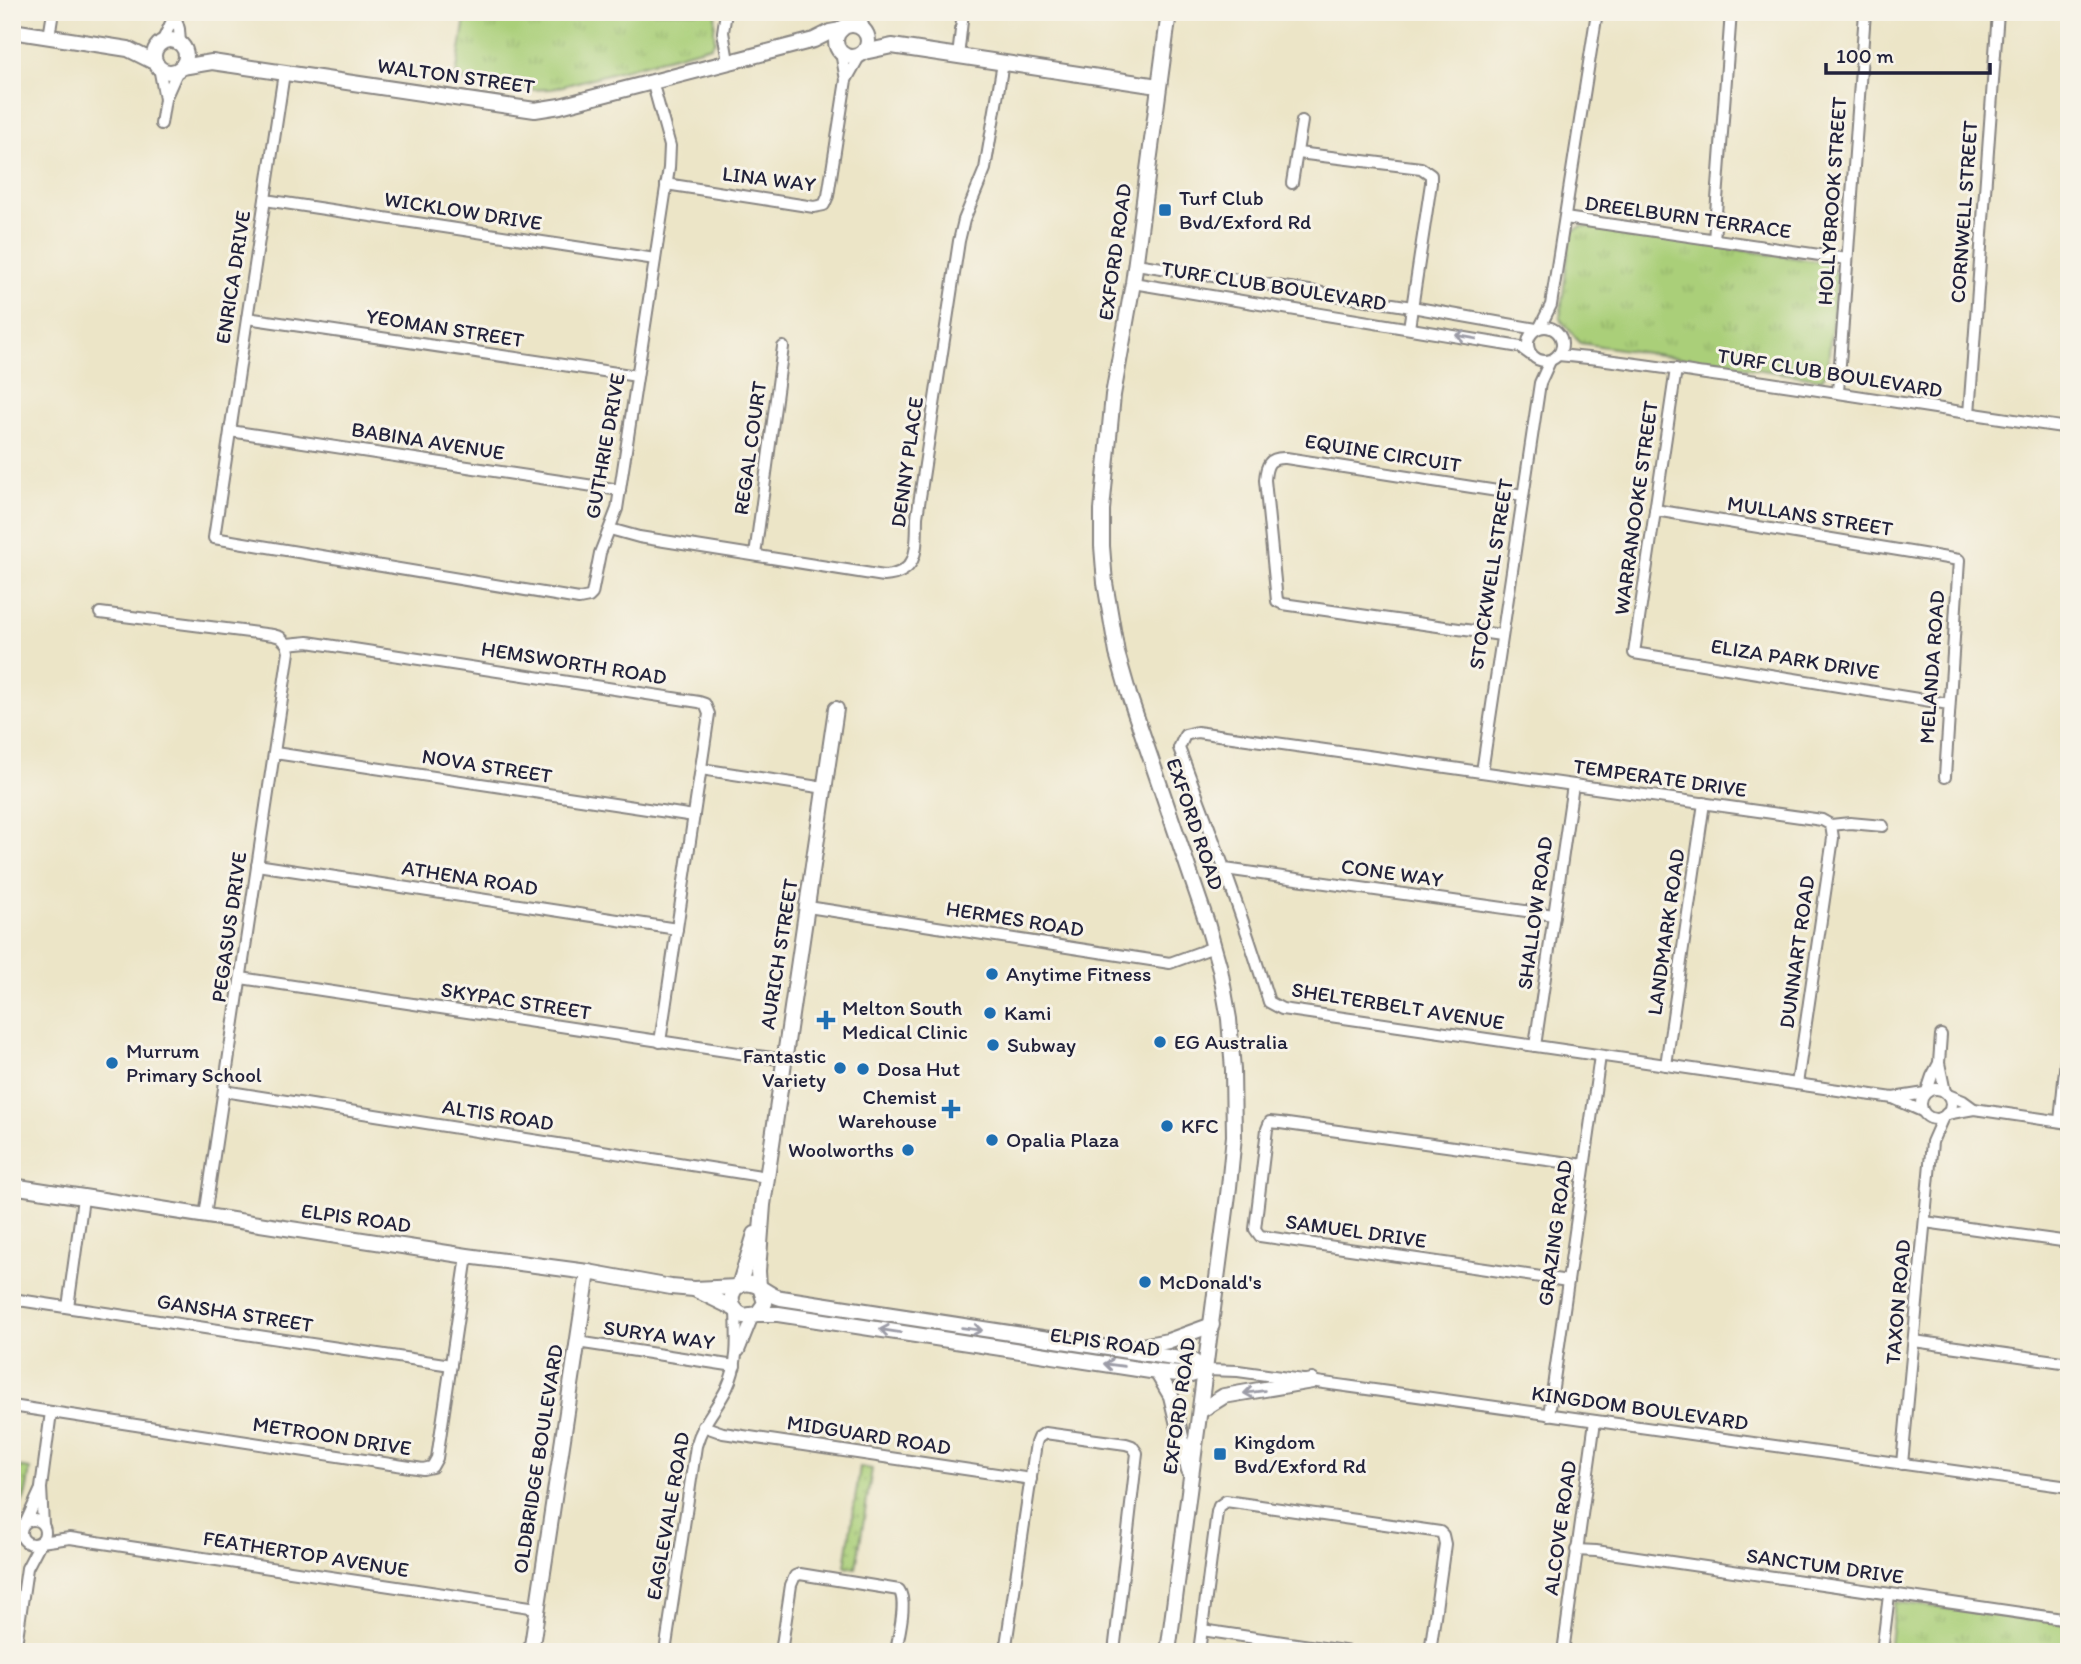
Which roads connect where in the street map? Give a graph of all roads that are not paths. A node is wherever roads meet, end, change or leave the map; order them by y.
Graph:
1 (53, 12) edge
2 (726, 12) edge
3 (853, 12) edge
4 (859, 12) edge
5 (963, 12) edge
6 (1170, 12) edge
7 (1597, 12) edge
8 (1731, 12) edge
9 (1865, 12) edge
10 (1998, 12) edge
11 (175, 13) edge
12 (843, 28) junction
13 (12, 31) edge
14 (865, 31) junction
15 (49, 37) junction
16 (814, 40) junction
17 (160, 44) junction
18 (182, 45) junction
19 (891, 46) junction
20 (128, 49) junction
21 (840, 50) junction
22 (862, 53) junction
23 (958, 57) junction
24 (728, 61) junction
25 (212, 62) junction
26 (1003, 63) junction
27 (158, 65) junction
28 (180, 69) junction
29 (284, 73) junction
30 (846, 80) junction
31 (652, 81) junction
32 (1158, 86) junction
33 (164, 99) junction
34 (1302, 121) dead end
35 (161, 124) dead end
36 (1298, 153) junction
37 (1292, 183) dead end
38 (666, 184) junction
39 (265, 200) junction
40 (1565, 218) junction
41 (1714, 240) junction
42 (655, 260) junction
43 (1847, 260) junction
44 (1136, 264) junction
45 (1133, 283) junction
46 (1551, 305) junction
47 (1412, 307) junction
48 (247, 318) junction
49 (1409, 328) junction
50 (1538, 328) junction
51 (1560, 336) junction
52 (783, 347) dead end
53 (1533, 356) junction
54 (1585, 357) junction
55 (1554, 358) junction
56 (1676, 369) junction
57 (637, 376) junction
58 (1540, 383) junction
59 (1838, 392) junction
60 (1969, 414) junction
61 (2069, 428) edge
62 (230, 431) junction
63 (221, 488) joint
64 (620, 490) junction
65 (1523, 495) junction
66 (1655, 510) junction
67 (610, 529) junction
68 (755, 555) junction
69 (1959, 560) joint
70 (100, 613) dead end
71 (1501, 635) junction
72 (287, 643) junction
73 (1634, 653) joint
74 (1950, 704) junction
75 (836, 709) dead end
76 (275, 753) junction
77 (701, 769) junction
78 (1482, 772) junction
79 (1945, 777) dead end
80 (1573, 785) junction
81 (825, 788) junction
82 (1704, 803) junction
83 (694, 816) junction
84 (1831, 825) junction
85 (1883, 826) dead end
86 (257, 865) junction
87 (1225, 869) junction
88 (808, 907) junction
89 (1554, 915) junction
90 (677, 929) junction
91 (1214, 947) junction
92 (241, 978) junction
93 (1941, 1035) dead end
94 (660, 1042) junction
95 (1535, 1046) junction
96 (2067, 1049) edge
97 (1600, 1056) junction
98 (785, 1060) junction
99 (1939, 1063) junction
100 (1666, 1065) junction
101 (1797, 1084) junction
102 (224, 1091) junction
103 (1926, 1092) junction
104 (1946, 1093) junction
105 (1893, 1098) junction
106 (1974, 1109) junction
107 (1924, 1112) junction
108 (1945, 1115) junction
109 (2064, 1122) edge
110 (1932, 1142) junction
111 (1584, 1166) junction
112 (767, 1177) junction
113 (12, 1186) edge
114 (83, 1198) junction
115 (763, 1205) junction
116 (205, 1216) junction
117 (1925, 1222) junction
118 (2069, 1242) edge
119 (467, 1256) junction
120 (588, 1272) junction
121 (1568, 1281) junction
122 (738, 1287) junction
123 (694, 1289) junction
124 (760, 1289) junction
125 (12, 1299) edge
126 (68, 1307) junction
127 (735, 1310) junction
128 (755, 1315) junction
129 (1212, 1325) junction
130 (1914, 1341) junction
131 (577, 1342) junction
132 (1119, 1350) junction
133 (737, 1353) junction
134 (2069, 1363) edge
135 (451, 1365) junction
136 (735, 1366) junction
137 (1206, 1370) junction
138 (1157, 1371) junction
139 (1312, 1381) junction
140 (12, 1406) edge
141 (1200, 1411) junction
142 (51, 1412) junction
143 (1549, 1415) junction
144 (1595, 1421) junction
145 (703, 1426) junction
146 (1902, 1464) junction
147 (1191, 1478) junction
148 (1031, 1479) junction
149 (2069, 1487) edge
150 (41, 1488) junction
151 (26, 1522) junction
152 (12, 1524) edge
153 (43, 1525) junction
154 (19, 1538) edge
155 (70, 1538) junction
156 (40, 1542) junction
157 (1576, 1550) junction
158 (27, 1568) junction
159 (1889, 1595) junction
160 (537, 1608) junction
161 (2069, 1620) edge
162 (1202, 1630) junction
163 (1563, 1646) edge
164 (15, 1652) edge
165 (531, 1652) edge
166 (665, 1652) edge
167 (781, 1652) edge
168 (896, 1652) edge
169 (1005, 1652) edge
170 (1114, 1652) edge
171 (1168, 1652) edge
172 (1199, 1652) edge
173 (1350, 1652) edge
174 (1430, 1652) edge
175 (1557, 1652) edge
176 (1882, 1652) edge

1 - 15 street
2 - 24 street
3 - 12 street
4 - 14 street
5 - 23 street
6 - 32 street, EXFORD ROAD
7 - 40 street
8 - 41 street
9 - 43 street, HOLLYBROOK STREET
10 - 60 street, CORNWELL STREET
11 - 17 street
11 - 18 street
12 - 14 street
12 - 16 street, WALTON STREET
12 - 21 street
13 - 15 street
14 - 19 street
14 - 22 street
15 - 20 street
16 - 21 street
16 - 24 street, WALTON STREET
17 - 18 street
17 - 20 street
17 - 27 street
18 - 25 street, WALTON STREET
18 - 28 street
19 - 22 street
19 - 23 street
20 - 27 street
21 - 22 street
21 - 30 street, LINA WAY
22 - 30 street, LINA WAY
23 - 26 street
24 - 31 street, WALTON STREET
25 - 28 street, WALTON STREET
25 - 29 street, WALTON STREET
26 - 32 street
26 - 68 street, DENNY PLACE
27 - 28 street
27 - 33 street
28 - 33 street
29 - 31 street, WALTON STREET
29 - 39 street, ENRICA DRIVE
30 - 38 street, LINA WAY
31 - 38 street, GUTHRIE DRIVE
32 - 44 street, EXFORD ROAD
33 - 35 street
34 - 36 street
36 - 37 street
36 - 47 street
38 - 42 street, GUTHRIE DRIVE
39 - 42 street, WICKLOW DRIVE
39 - 48 street, ENRICA DRIVE
40 - 41 street, DREELBURN TERRACE
40 - 46 street
41 - 43 street, DREELBURN TERRACE
42 - 57 street, GUTHRIE DRIVE
43 - 59 street, HOLLYBROOK STREET
44 - 45 street, EXFORD ROAD
44 - 47 street, TURF CLUB BOULEVARD
45 - 49 street, TURF CLUB BOULEVARD
45 - 91 street, EXFORD ROAD
46 - 50 street
46 - 51 street
47 - 49 street
47 - 50 street, TURF CLUB BOULEVARD
48 - 57 street, YEOMAN STREET
48 - 62 street, ENRICA DRIVE
53 -> 49 street, TURF CLUB BOULEVARD
50 - 51 street
50 - 53 street
51 - 54 street, TURF CLUB BOULEVARD
51 - 55 street
52 - 68 street, REGAL COURT
53 - 55 street
53 - 58 street, STOCKWELL STREET
54 - 55 street, TURF CLUB BOULEVARD
54 - 56 street, TURF CLUB BOULEVARD
55 - 58 street, STOCKWELL STREET
56 - 59 street, TURF CLUB BOULEVARD
56 - 66 street, WARRANOOKE STREET
57 - 64 street, GUTHRIE DRIVE
58 - 65 street, STOCKWELL STREET
59 - 60 street, TURF CLUB BOULEVARD
60 - 61 street, TURF CLUB BOULEVARD
62 - 63 street, ENRICA DRIVE
62 - 64 street, BABINA AVENUE
63 - 67 street, GUTHRIE DRIVE
64 - 67 street, GUTHRIE DRIVE
65 - 71 street, STOCKWELL STREET
65 - 71 street, EQUINE CIRCUIT
66 - 69 street, MULLANS STREET
66 - 73 street, WARRANOOKE STREET
67 - 68 street, DENNY PLACE
69 - 74 street, MELANDA ROAD
70 - 72 street, HEMSWORTH ROAD
71 - 78 street, STOCKWELL STREET
72 - 76 street, PEGASUS DRIVE
72 - 77 street, HEMSWORTH ROAD
73 - 74 street, ELIZA PARK DRIVE
74 - 79 street, MELANDA ROAD
75 - 81 street, AURICH STREET
76 - 83 street, NOVA STREET
76 - 86 street, PEGASUS DRIVE
77 - 81 street
77 - 83 street, HEMSWORTH ROAD
78 - 80 street, TEMPERATE DRIVE
78 - 87 street, SHELTERBELT AVENUE
80 - 82 street, TEMPERATE DRIVE
80 - 89 street, SHALLOW ROAD
81 - 88 street, AURICH STREET
82 - 84 street, TEMPERATE DRIVE
82 - 100 street, LANDMARK ROAD
83 - 90 street, HEMSWORTH ROAD
84 - 85 street, TEMPERATE DRIVE
84 - 101 street, DUNNART ROAD
86 - 90 street, ATHENA ROAD
86 - 92 street, PEGASUS DRIVE
87 - 89 street, CONE WAY
87 - 95 street, SHELTERBELT AVENUE
88 - 91 street, HERMES ROAD
88 - 98 street, AURICH STREET
89 - 95 street, SHALLOW ROAD
90 - 94 street, HEMSWORTH ROAD
91 - 129 street, EXFORD ROAD
92 - 94 street, SKYPAC STREET
92 - 102 street, PEGASUS DRIVE
93 - 99 street
94 - 98 street, SKYPAC STREET
95 - 97 street, SHELTERBELT AVENUE
96 - 109 street
97 - 100 street, SHELTERBELT AVENUE
97 - 111 street, GRAZING ROAD
98 - 112 street, AURICH STREET
99 - 103 street
99 - 104 street
100 - 101 street, SHELTERBELT AVENUE
101 - 105 street, SHELTERBELT AVENUE
102 - 112 street, ALTIS ROAD
102 - 116 street, PEGASUS DRIVE
103 - 104 street
103 - 105 street, SHELTERBELT AVENUE
103 - 107 street
104 - 106 street
104 - 108 street
105 - 107 street, SHELTERBELT AVENUE
106 - 108 street
106 - 109 street
107 - 108 street
107 - 110 street
108 - 110 street
110 - 117 street, TAXON ROAD
111 - 121 street, GRAZING ROAD
111 - 121 street, SAMUEL DRIVE
112 - 115 street, AURICH STREET
113 - 114 street, ELPIS ROAD
114 - 116 street, ELPIS ROAD
114 - 126 street
115 - 122 street, AURICH STREET
115 - 124 street, AURICH STREET
116 - 119 street, ELPIS ROAD
117 - 118 street
117 - 130 street, TAXON ROAD
119 - 120 street, ELPIS ROAD
119 - 135 street, METROON DRIVE
120 - 123 street, ELPIS ROAD
120 - 131 street, OLDBRIDGE BOULEVARD
121 - 143 street, GRAZING ROAD
122 - 123 street, ELPIS ROAD
122 - 124 street
122 - 127 street
123 - 127 street, ELPIS ROAD
124 - 128 street
124 -> 132 street, ELPIS ROAD
125 - 126 street, GANSHA STREET
126 - 135 street, GANSHA STREET
127 - 128 street
127 - 133 street, EAGLEVALE ROAD
128 - 133 street, EAGLEVALE ROAD
138 -> 128 street, ELPIS ROAD
129 - 132 street
129 - 137 street, EXFORD ROAD
130 - 134 street
130 - 146 street, TAXON ROAD
131 - 136 street, SURYA WAY
131 - 160 street, OLDBRIDGE BOULEVARD
132 - 137 street, ELPIS ROAD
133 - 136 street, EAGLEVALE ROAD
135 - 142 street, METROON DRIVE
136 - 145 street, EAGLEVALE ROAD
137 - 138 street, ELPIS ROAD
137 - 139 street, KINGDOM BOULEVARD
137 - 141 street, EXFORD ROAD
138 - 147 street
139 -> 141 street
139 - 143 street, KINGDOM BOULEVARD
140 - 142 street, METROON DRIVE
141 - 147 street, EXFORD ROAD
142 - 150 street
143 - 144 street, KINGDOM BOULEVARD
144 - 146 street, KINGDOM BOULEVARD
144 - 157 street, ALCOVE ROAD
145 - 148 street, MIDGUARD ROAD
145 - 166 street, EAGLEVALE ROAD
146 - 149 street, KINGDOM BOULEVARD
147 - 171 street, EXFORD ROAD
148 - 169 street
148 - 170 street
150 - 151 street
150 - 153 street
151 - 152 street
151 - 153 street
151 - 154 street
153 - 155 street, FEATHERTOP AVENUE
153 - 156 street
154 - 156 street
154 - 158 street
155 - 156 street, FEATHERTOP AVENUE
155 - 160 street, FEATHERTOP AVENUE
156 - 158 street
157 - 159 street, SANCTUM DRIVE
157 - 163 street, ALCOVE ROAD
158 - 164 street
159 - 161 street, SANCTUM DRIVE
159 - 176 street
160 - 165 street, OLDBRIDGE BOULEVARD
162 - 172 street
162 - 173 street
162 - 174 street
163 - 175 street, ALCOVE ROAD
167 - 168 street

